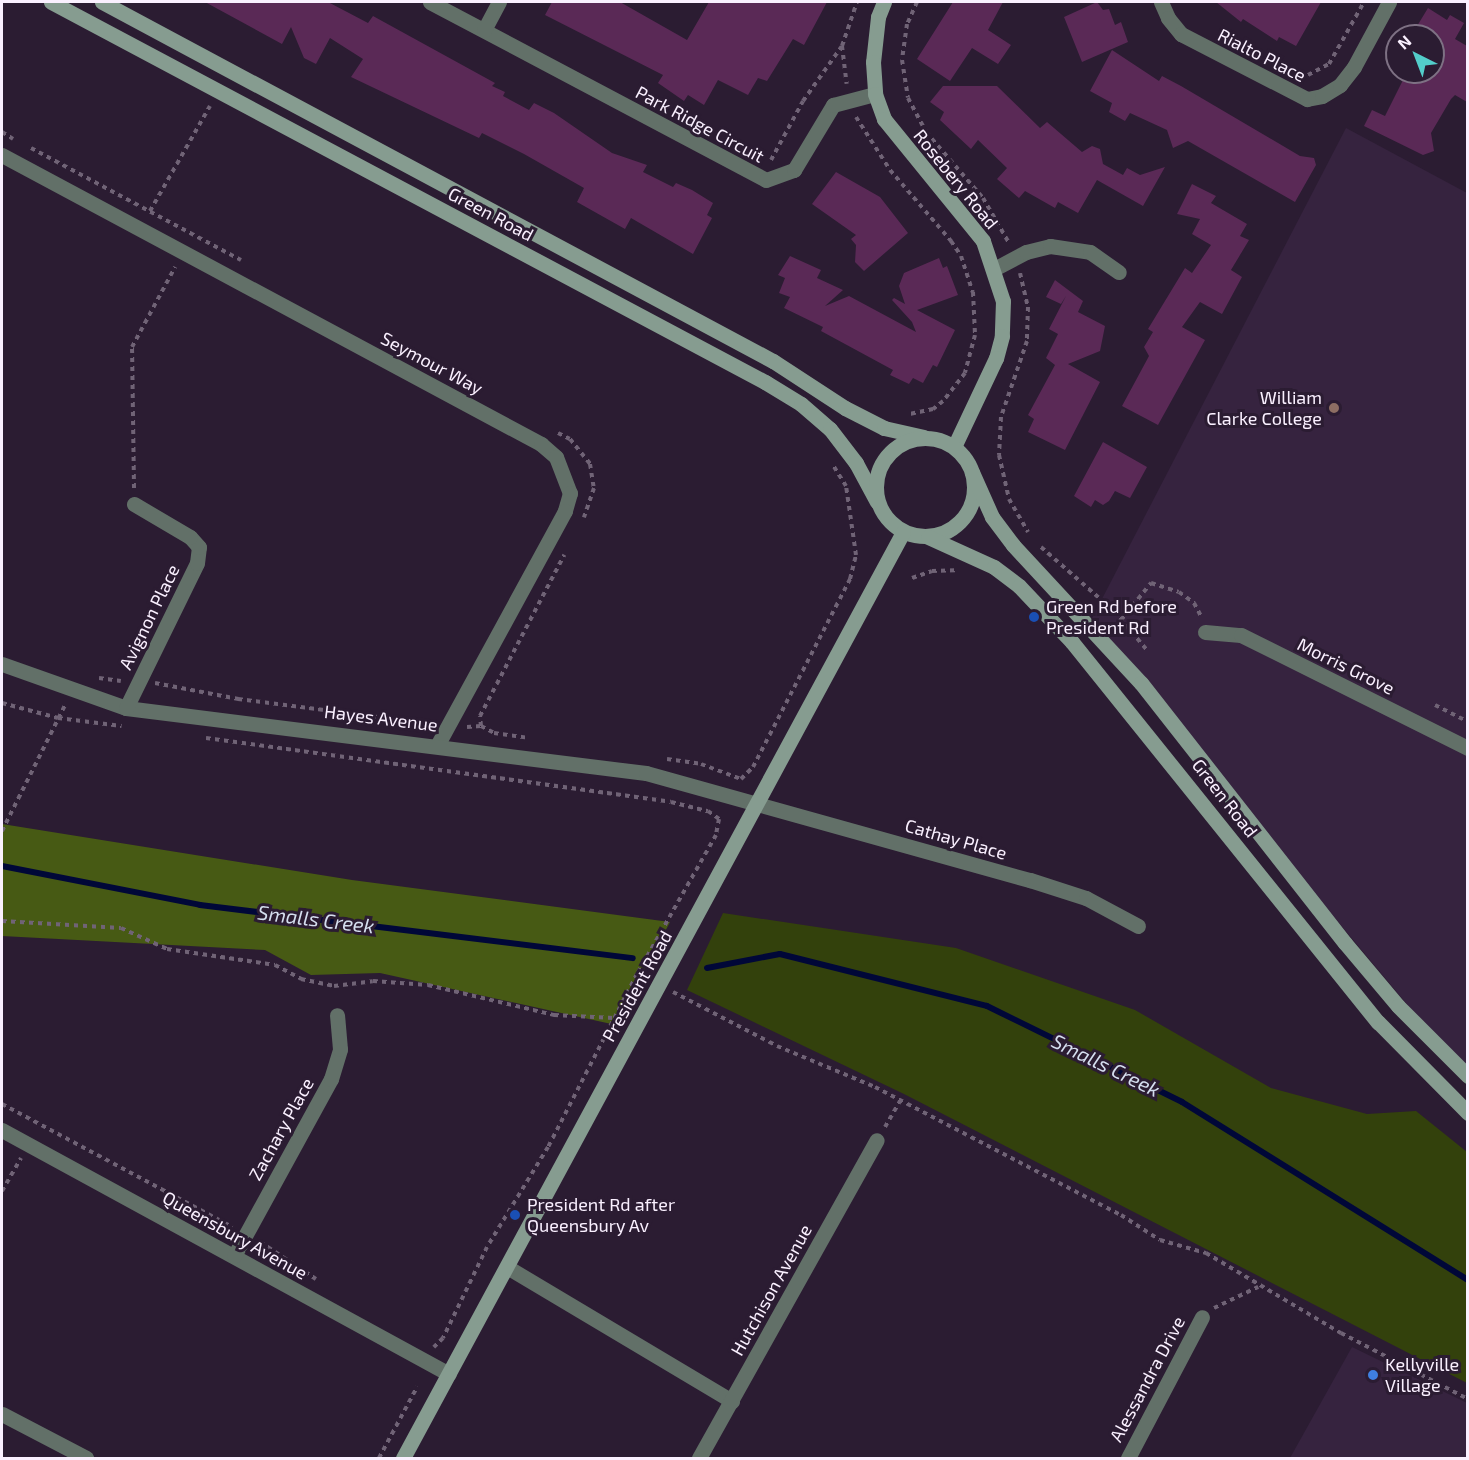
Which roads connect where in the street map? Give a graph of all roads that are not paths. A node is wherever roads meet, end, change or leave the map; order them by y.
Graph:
1 (51, 2) edge
2 (102, 2) edge
3 (430, 2) edge
4 (499, 2) edge
5 (884, 2) edge
6 (1161, 2) edge
7 (1389, 2) edge
8 (484, 30) junction
9 (875, 94) junction
10 (2, 155) edge
11 (994, 269) junction
12 (1119, 272) dead end
13 (924, 438) junction
14 (954, 447) junction
15 (972, 472) junction
16 (877, 502) junction
17 (134, 504) road end
18 (903, 532) junction
19 (928, 537) junction
20 (1205, 632) road end
21 (2, 664) edge
22 (126, 708) junction
23 (438, 744) junction
24 (1467, 748) edge
25 (757, 806) junction
26 (1138, 926) dead end
27 (337, 1015) dead end
28 (1467, 1076) edge
29 (1467, 1113) edge
30 (2, 1130) edge
31 (877, 1140) road end
32 (234, 1256) junction
33 (507, 1267) junction
34 (1202, 1317) road end
35 (449, 1374) junction
36 (732, 1401) junction
37 (2, 1414) edge
38 (86, 1458) edge
39 (403, 1458) edge
40 (699, 1458) edge
41 (1128, 1458) edge

1 - 16 main road, Green Road
2 - 13 main road, Green Road
3 - 8 street, Park Ridge Circuit
4 - 8 street
5 - 9 main road, Rosebery Road
6 - 7 street, Rialto Place
8 - 9 street, Park Ridge Circuit
9 - 11 main road, Rosebery Road
10 - 23 street, Seymour Way
11 - 12 street
11 - 14 main road, Rosebery Road
13 - 14 main road
13 - 16 main road
14 - 15 main road
15 - 19 main road
15 - 28 main road, Green Road
16 - 18 main road
17 - 22 street, Avignon Place
18 - 19 main road
18 - 25 main road, President Road
19 - 29 main road, Green Road
20 - 24 street, Morris Grove
21 - 22 street, Hayes Avenue
22 - 23 street, Hayes Avenue
23 - 25 street, Hayes Avenue
25 - 26 street, Cathay Place
25 - 33 main road, President Road
27 - 32 street, Zachary Place
30 - 32 street, Queensbury Avenue
31 - 36 street, Hutchison Avenue
32 - 35 street, Queensbury Avenue
33 - 35 main road, President Road
33 - 36 street
34 - 41 street, Alessandra Drive
35 - 39 main road, President Road
36 - 40 street, Hutchison Avenue
37 - 38 street

